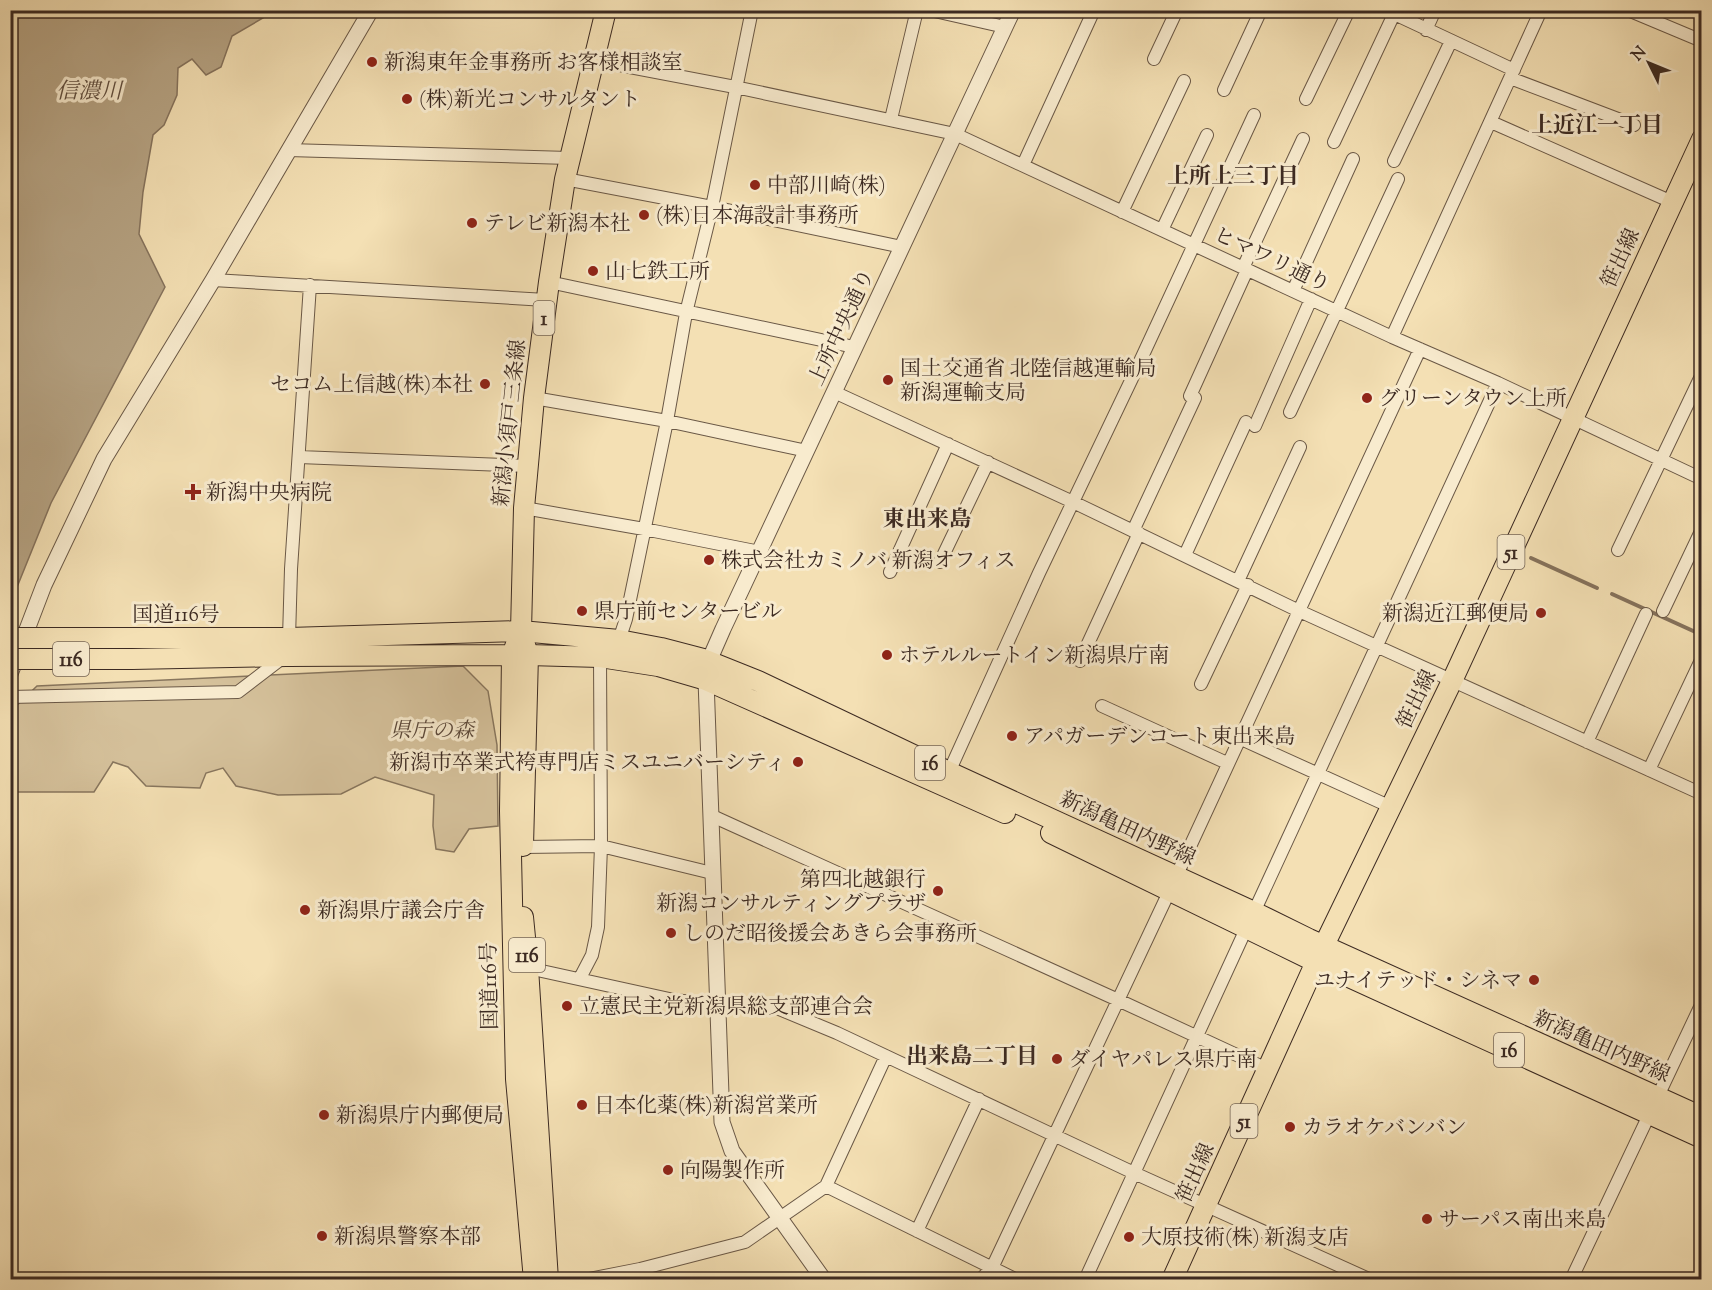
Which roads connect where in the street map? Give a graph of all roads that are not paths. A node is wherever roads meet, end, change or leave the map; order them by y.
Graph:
1 (371, 10) edge
2 (606, 10) edge
3 (752, 10) edge
4 (917, 10) edge
5 (930, 10) edge
6 (1013, 10) edge
7 (1094, 10) edge
8 (1177, 10) edge
9 (1261, 10) edge
10 (1349, 10) edge
11 (1435, 10) edge
12 (1541, 10) edge
13 (1628, 10) edge
14 (1390, 12) edge
15 (1005, 27) junction
16 (1426, 30) junction
17 (1452, 41) junction
18 (1701, 42) edge
19 (1154, 59) dead end
20 (593, 60) junction
21 (1512, 74) junction
22 (1184, 81) dead end
23 (735, 87) junction
24 (1224, 90) dead end
25 (1306, 99) dead end
26 (1254, 114) dead end
27 (891, 119) junction
28 (1491, 122) junction
29 (1634, 125) dead end
30 (955, 134) junction
31 (1207, 135) dead end
32 (1303, 139) dead end
33 (1701, 139) edge
34 (1334, 142) dead end
35 (288, 150) junction
36 (569, 158) junction
37 (1353, 159) dead end
38 (1698, 159) edge
39 (1394, 160) dead end
40 (1023, 165) junction
41 (565, 179) junction
42 (1398, 179) dead end
43 (1672, 202) junction
44 (712, 207) junction
45 (1122, 212) junction
46 (1162, 230) junction
47 (1194, 244) junction
48 (902, 248) junction
49 (1245, 269) junction
50 (213, 280) junction
51 (310, 285) junction
52 (548, 291) junction
53 (1293, 291) junction
54 (1311, 299) junction
55 (1337, 311) junction
56 (686, 313) junction
57 (1392, 337) junction
58 (854, 347) junction
59 (1420, 349) junction
60 (1701, 374) edge
61 (1498, 382) junction
62 (834, 392) junction
63 (534, 398) junction
64 (1290, 412) dead end
65 (1573, 419) junction
66 (667, 421) junction
67 (948, 444) junction
68 (1300, 447) dead end
69 (807, 451) junction
70 (299, 456) junction
71 (1662, 460) junction
72 (988, 462) junction
73 (528, 466) junction
74 (1701, 479) edge
75 (1073, 502) junction
76 (524, 508) junction
77 (644, 529) junction
78 (1701, 529) edge
79 (1136, 532) junction
80 (1618, 550) dead end
81 (760, 552) junction
82 (1185, 555) junction
83 (940, 562) dead end
84 (890, 572) dead end
85 (1243, 583) junction
86 (1298, 610) junction
87 (1663, 611) dead end
88 (1646, 614) dead end
89 (521, 631) junction
90 (10, 638) edge
91 (619, 640) junction
92 (1376, 646) junction
93 (287, 647) junction
94 (520, 655) junction
95 (600, 657) junction
96 (1701, 658) edge
97 (10, 659) edge
98 (1080, 661) dead end
99 (708, 670) junction
100 (10, 674) edge
101 (1452, 681) junction
102 (1201, 684) dead end
103 (10, 697) edge
104 (1102, 706) dead end
105 (1239, 738) junction
106 (1587, 742) junction
107 (1227, 763) junction
108 (1649, 770) junction
109 (949, 772) junction
110 (1317, 773) junction
111 (1701, 794) edge
112 (1391, 807) junction
113 (710, 814) junction
114 (601, 846) junction
115 (523, 847) junction
116 (711, 873) junction
117 (1172, 884) junction
118 (1250, 920) junction
119 (1320, 954) junction
120 (528, 968) junction
121 (580, 978) junction
122 (1118, 1000) junction
123 (1701, 1002) edge
124 (718, 1005) junction
125 (1196, 1037) junction
126 (886, 1056) junction
127 (1267, 1069) junction
128 (979, 1099) junction
129 (1654, 1106) junction
130 (1701, 1118) edge
131 (1055, 1135) junction
132 (1701, 1138) edge
133 (1134, 1173) junction
134 (825, 1186) junction
135 (1208, 1205) junction
136 (780, 1218) junction
137 (917, 1231) junction
138 (992, 1268) junction
139 (534, 1280) edge
140 (548, 1280) edge
141 (584, 1280) edge
142 (824, 1280) edge
143 (980, 1280) edge
144 (1017, 1280) edge
145 (1085, 1280) edge
146 (1172, 1280) edge
147 (1371, 1280) edge
148 (1571, 1280) edge

1 - 35 street
2 - 20 main road, 新潟小須戸三条線 / 1
3 - 23 street
4 - 27 street
5 - 15 street
6 - 15 street, 上所中央通り
7 - 40 street
8 - 19 street
9 - 24 street
10 - 25 street
11 - 16 street
12 - 21 street
13 - 18 street
14 - 16 street
14 - 34 street
15 - 30 street, 上所中央通り
16 - 17 street
17 - 21 street
17 - 39 street
20 - 23 street, ヒマワリ通り
20 - 36 main road, 新潟小須戸三条線 / 1
21 - 28 street
21 - 29 street
22 - 45 street
23 - 27 street, ヒマワリ通り
23 - 44 street
26 - 47 street
27 - 30 street, ヒマワリ通り
28 - 43 street
28 - 57 street
30 - 40 street, ヒマワリ通り
30 - 48 street, 上所中央通り
31 - 46 street
32 - 49 street
33 - 38 main road, 笹出線 / 51
35 - 36 street
35 - 50 street
36 - 41 main road, 新潟小須戸三条線 / 1
37 - 53 street
38 - 43 main road, 笹出線 / 51
40 - 45 street, ヒマワリ通り
41 - 44 street
41 - 52 main road, 新潟小須戸三条線 / 1
42 - 55 street
43 - 65 main road, 笹出線 / 51
44 - 48 street
44 - 56 street
45 - 46 street, ヒマワリ通り
46 - 47 street, ヒマワリ通り
47 - 49 street, ヒマワリ通り
47 - 75 street
48 - 58 street, 上所中央通り
49 - 53 street, ヒマワリ通り
49 - 79 street
50 - 51 street
50 - 100 street
51 - 52 street
51 - 70 street
52 - 56 street
52 - 63 main road, 新潟小須戸三条線 / 1
53 - 54 street, ヒマワリ通り
54 - 55 street, ヒマワリ通り
54 - 82 street
55 - 57 street, ヒマワリ通り
55 - 64 street
56 - 58 street
56 - 66 street
57 - 59 street, ヒマワリ通り
58 - 62 street, 上所中央通り
59 - 61 street, ヒマワリ通り
59 - 86 street
60 - 71 street
61 - 65 street, ヒマワリ通り
61 - 92 street
62 - 67 street
62 - 69 street, 上所中央通り
63 - 66 street
63 - 73 main road, 新潟小須戸三条線 / 1
65 - 71 street, ヒマワリ通り
65 - 101 main road, 笹出線 / 51
66 - 69 street
66 - 77 street
67 - 72 street
67 - 84 street
68 - 85 street
69 - 81 street, 上所中央通り
70 - 73 street
70 - 93 street
71 - 74 street, ヒマワリ通り
71 - 80 street
72 - 75 street
72 - 83 street
73 - 76 main road, 新潟小須戸三条線 / 1
75 - 79 street
75 - 109 street
76 - 77 street
76 - 89 main road, 新潟小須戸三条線 / 1
77 - 81 street
77 - 91 street
78 - 87 street
79 - 82 street
79 - 98 street
81 - 99 street, 上所中央通り
82 - 85 street
85 - 86 street
85 - 102 street
86 - 92 street
86 - 105 street
88 - 106 street
89 - 91 main road, 新潟亀田内野線 / 16
89 - 93 main road, 国道116号 / 116
89 - 94 main road, 国道116号 / 116
90 - 93 main road, 国道116号 / 116, bridge
91 - 99 main road, 新潟亀田内野線 / 16
92 - 101 street
92 - 110 street
93 - 94 main road, 国道116号 / 116
93 - 97 main road, 国道116号 / 116, bridge
93 - 103 street
94 - 95 main road, 新潟亀田内野線 / 16
94 - 115 main road, 国道116号 / 116
94 - 139 main road, 国道116号 / 116
95 - 99 main road, 新潟亀田内野線 / 16
95 - 114 street
96 - 108 street
99 - 109 main road, 新潟亀田内野線 / 16
99 - 113 street
99 - 117 main road, 新潟亀田内野線 / 16
101 - 106 street
101 - 112 main road, 笹出線 / 51
104 - 107 street
105 - 107 street
105 - 110 street
106 - 108 street
107 - 117 street
108 - 111 street
109 - 117 main road, 新潟亀田内野線 / 16
110 - 112 street
110 - 118 street
112 - 119 main road, 笹出線 / 51
113 - 116 street
113 - 122 street
114 - 115 street
114 - 116 street
114 - 121 street
115 - 120 main road, 国道116号 / 116
116 - 124 street
117 - 118 main road, 新潟亀田内野線 / 16
117 - 122 street
118 - 119 main road, 新潟亀田内野線 / 16
118 - 125 street
119 - 127 main road, 笹出線 / 51
119 - 129 main road, 新潟亀田内野線 / 16
120 - 121 street
120 - 140 main road, 国道116号 / 116
121 - 124 street
122 - 125 street
122 - 131 street
123 - 129 street
124 - 126 street
124 - 136 street
125 - 127 street
125 - 133 street
126 - 128 street
126 - 134 street
127 - 135 main road, 笹出線 / 51
128 - 131 street
128 - 137 street
129 - 130 main road, 新潟亀田内野線 / 16
129 - 132 main road, 新潟亀田内野線 / 16
129 - 148 street
131 - 133 street
131 - 138 street
133 - 135 street
133 - 145 street
134 - 136 street
134 - 137 street
135 - 146 main road, 笹出線 / 51
135 - 147 street
136 - 141 street
136 - 142 street
137 - 138 street
138 - 143 street
138 - 144 street

